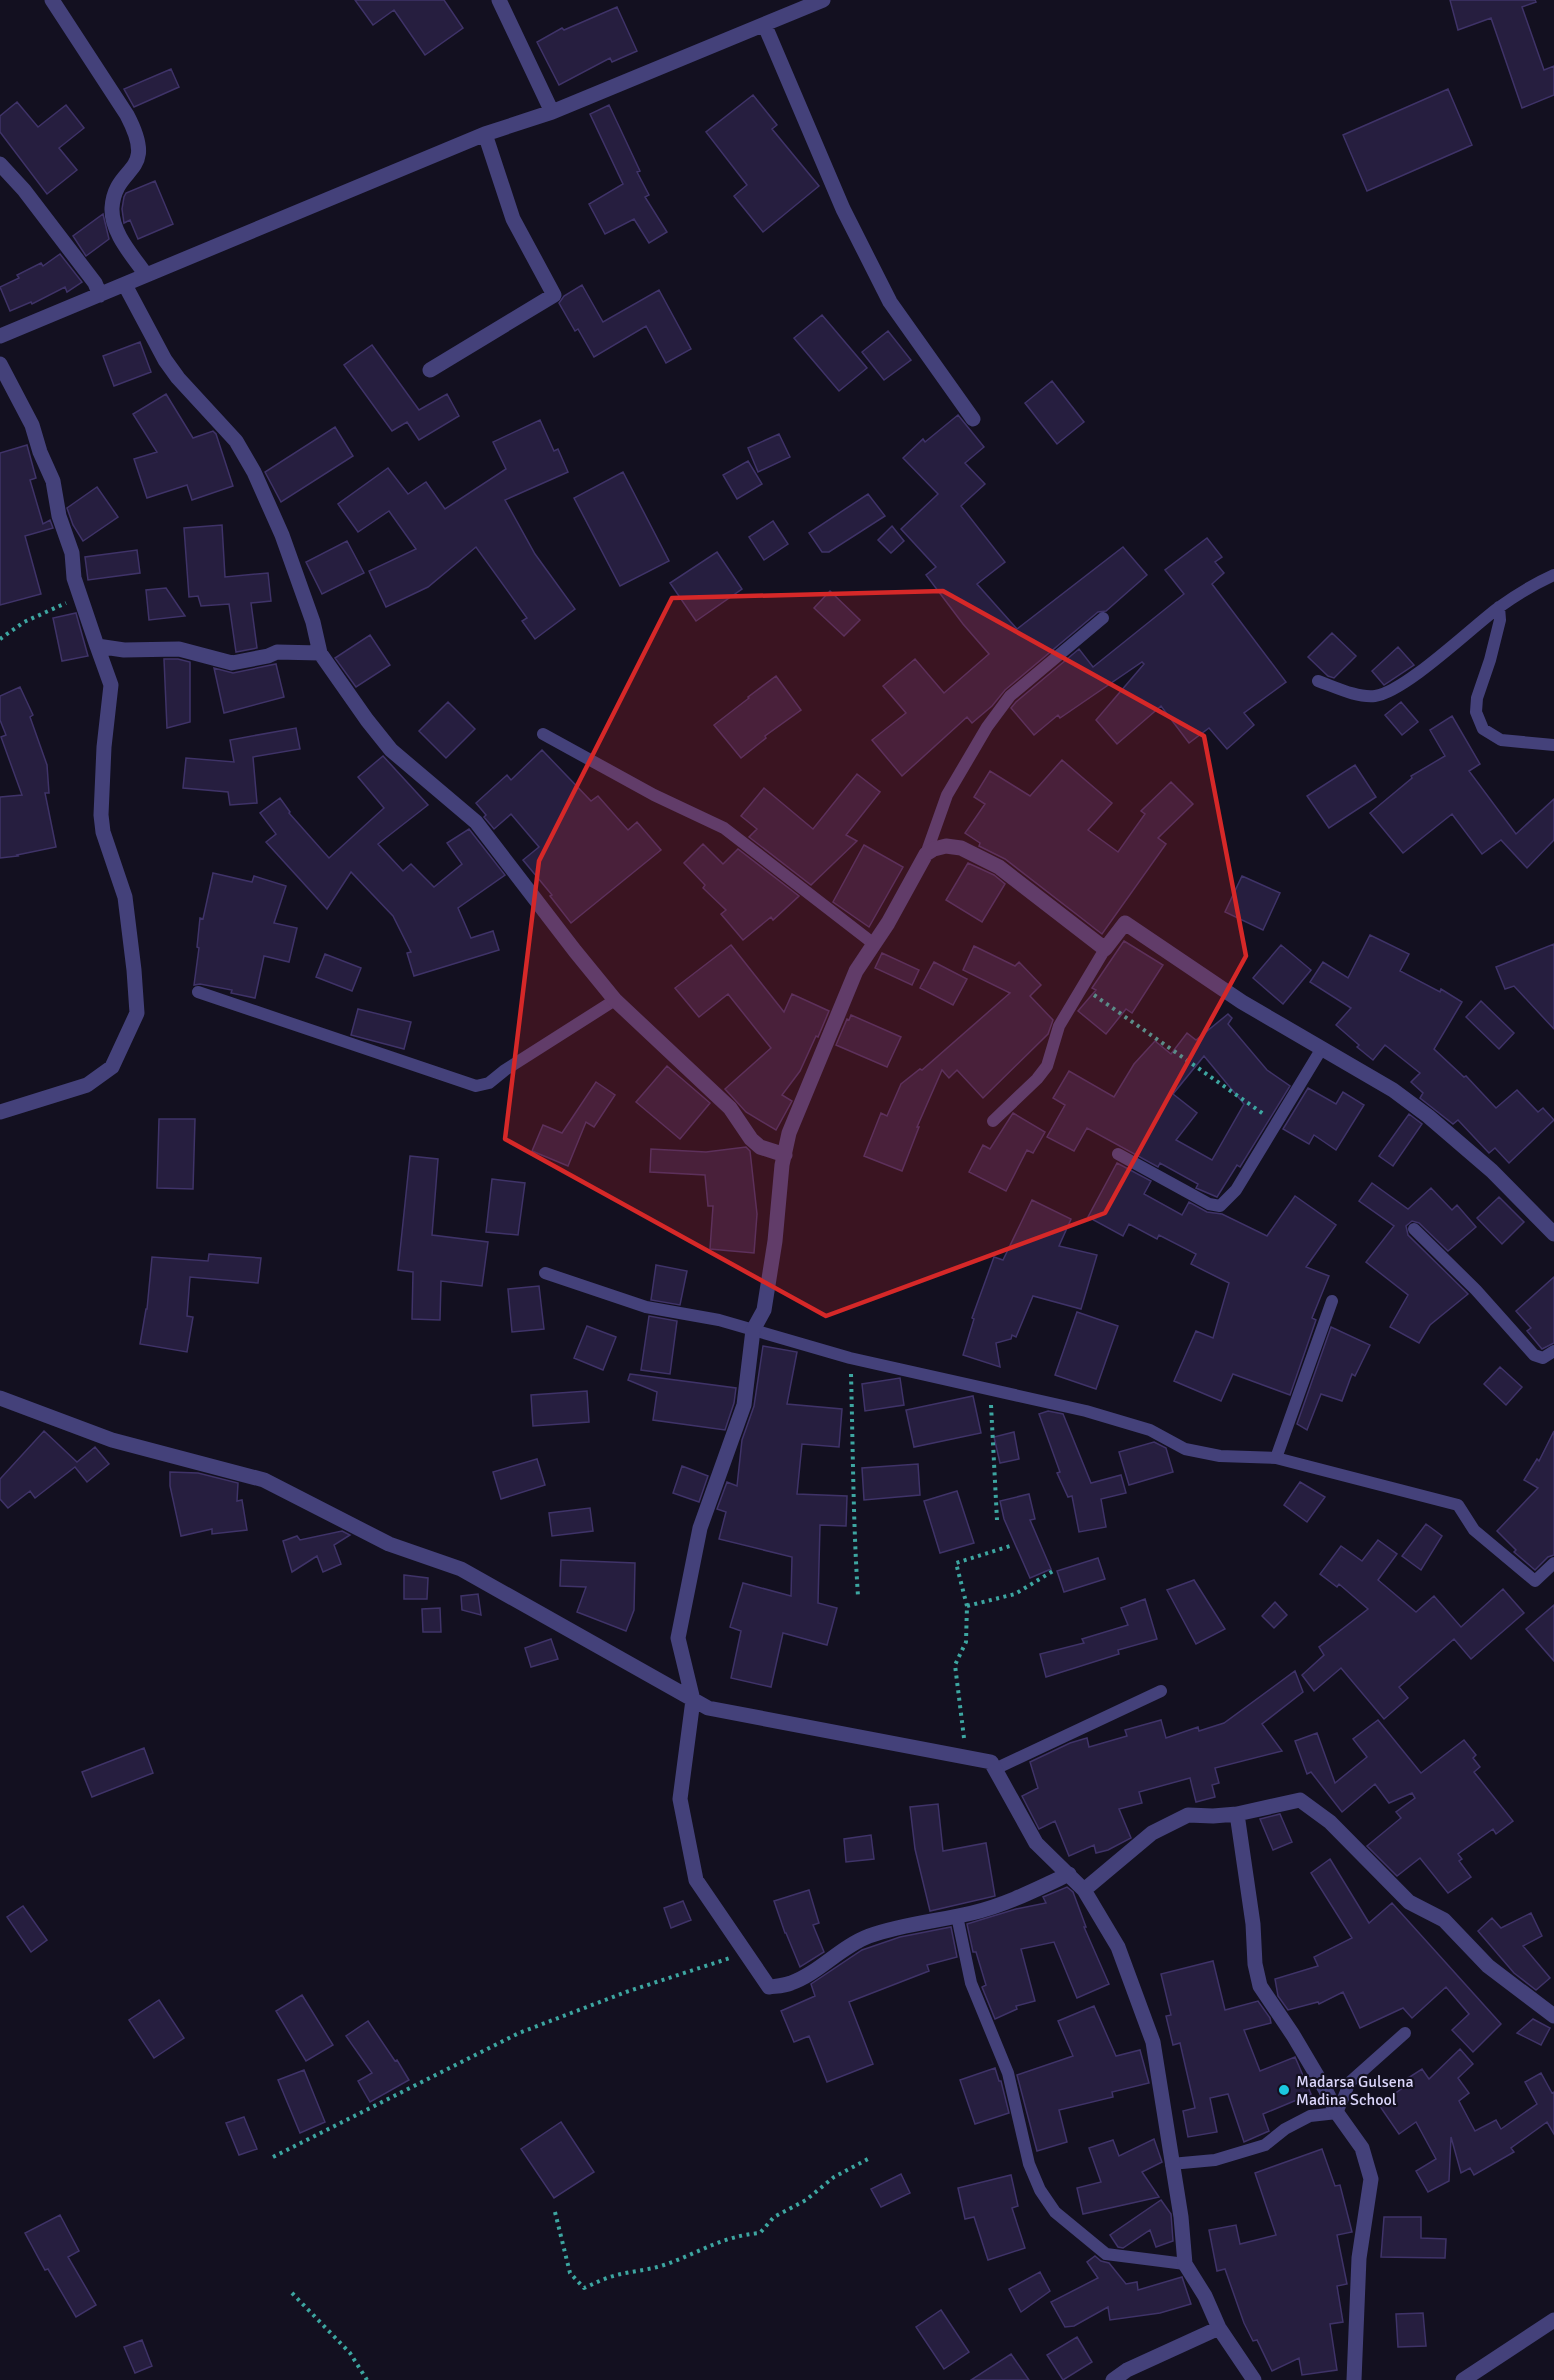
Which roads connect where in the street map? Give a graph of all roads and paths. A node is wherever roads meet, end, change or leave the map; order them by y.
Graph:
1 (52, 0) edge
2 (499, 0) edge
3 (823, 0) edge
4 (765, 26) junction
5 (552, 112) junction
6 (485, 134) junction
7 (0, 164) edge
8 (146, 275) junction
9 (125, 285) junction
10 (100, 295) junction
11 (0, 336) edge
12 (0, 364) edge
13 (430, 370) dead end
14 (973, 419) dead end
15 (1554, 575) edge
16 (80, 595) junction
17 (1499, 607) junction
18 (1103, 618) dead end
19 (0, 639) edge
20 (97, 646) junction
21 (320, 652) junction
22 (1318, 681) dead end
23 (543, 734) dead end
24 (1554, 745) edge
25 (926, 854) junction
26 (874, 944) junction
27 (1105, 949) junction
28 (1086, 989) dead end
29 (198, 992) dead end
30 (615, 1000) junction
31 (1322, 1048) junction
32 (0, 1112) edge
33 (993, 1121) dead end
34 (1277, 1123) junction
35 (1118, 1154) dead end
36 (785, 1155) junction
37 (1414, 1229) dead end
38 (1554, 1234) edge
39 (545, 1273) dead end
40 (1332, 1301) dead end
41 (753, 1330) junction
42 (1554, 1352) edge
43 (850, 1358) junction
44 (990, 1389) junction
45 (0, 1398) edge
46 (1276, 1458) junction
47 (997, 1520) dead end
48 (1010, 1546) dead end
49 (1554, 1563) edge
50 (1053, 1571) dead end
51 (858, 1596) dead end
52 (967, 1606) junction
53 (1161, 1691) dead end
54 (693, 1700) junction
55 (967, 1757) junction
56 (995, 1769) junction
57 (1238, 1814) junction
58 (1069, 1874) junction
59 (1084, 1890) junction
60 (957, 1916) junction
61 (745, 1953) junction
62 (1554, 2016) edge
63 (1405, 2033) dead end
64 (1337, 2113) junction
65 (273, 2157) dead end
66 (868, 2158) dead end
67 (1171, 2164) junction
68 (555, 2212) dead end
69 (1185, 2264) junction
70 (292, 2293) dead end
71 (1554, 2320) edge
72 (1220, 2328) junction
73 (367, 2380) edge
74 (1113, 2380) edge
75 (1254, 2380) edge
76 (1354, 2380) edge
77 (1463, 2380) edge

1 - 8 street
2 - 5 street
3 - 4 street
4 - 5 street
4 - 14 street
5 - 6 street
6 - 8 street
6 - 13 street
7 - 10 street
8 - 9 street
9 - 10 street
9 - 21 street
10 - 11 street
12 - 16 street
15 - 17 lane
16 - 19 path
16 - 20 street
17 - 22 lane
17 - 24 lane
18 - 25 lane
20 - 21 street
20 - 32 street
21 - 30 street
23 - 26 lane
25 - 26 street
25 - 27 street
26 - 36 street
27 - 31 street
27 - 33 lane
28 - 34 path
29 - 30 lane
30 - 36 street
31 - 34 lane
31 - 38 street
34 - 35 lane
36 - 41 street
37 - 42 lane
39 - 41 lane
40 - 46 lane
41 - 43 lane
41 - 54 street
43 - 44 lane
43 - 51 path
44 - 46 lane
44 - 47 path
45 - 54 street
46 - 49 lane
48 - 52 path
50 - 52 path
52 - 55 path
53 - 56 lane
54 - 55 street
54 - 61 street
55 - 56 street
56 - 58 street
57 - 59 street
57 - 62 street
57 - 64 street
58 - 59 street
58 - 60 street
59 - 67 street
60 - 61 street
60 - 69 lane
61 - 65 path
63 - 64 lane
64 - 67 lane
64 - 76 street
66 - 68 path
67 - 69 street
69 - 72 street
70 - 73 path
71 - 77 street
72 - 74 street
72 - 75 street

